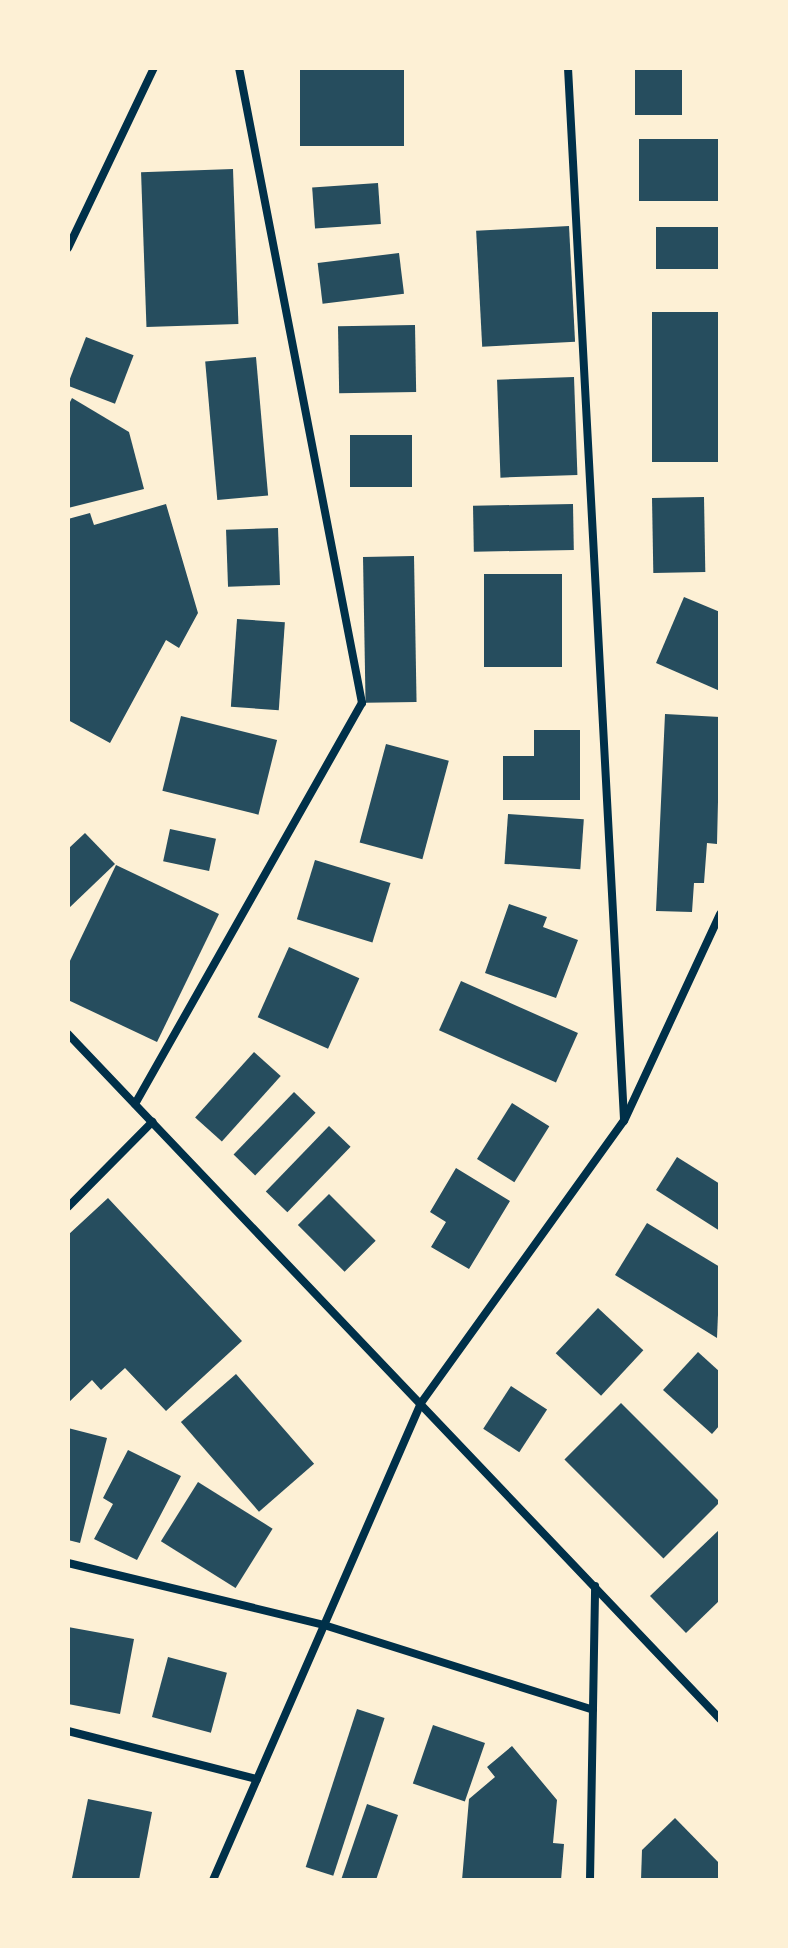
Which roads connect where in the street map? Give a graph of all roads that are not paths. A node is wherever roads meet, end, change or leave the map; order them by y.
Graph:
1 (154, 68) edge
2 (239, 68) edge
3 (568, 68) edge
4 (68, 248) edge
5 (720, 914) edge
6 (68, 1034) edge
7 (135, 1104) junction
8 (624, 1121) junction
9 (152, 1122) junction
10 (68, 1207) edge
11 (421, 1403) junction
12 (68, 1563) edge
13 (595, 1586) junction
14 (324, 1625) junction
15 (593, 1710) junction
16 (720, 1719) edge
17 (68, 1731) edge
18 (257, 1779) junction
19 (213, 1880) edge
20 (590, 1880) edge

1 - 4 street
2 - 7 street
3 - 8 street
5 - 8 street
6 - 7 street
7 - 9 street
8 - 11 street
9 - 10 street
9 - 11 street
11 - 13 street
11 - 14 street
12 - 14 street
13 - 15 street
13 - 16 street
14 - 15 street
14 - 18 street
15 - 20 street
17 - 18 street
18 - 19 street

